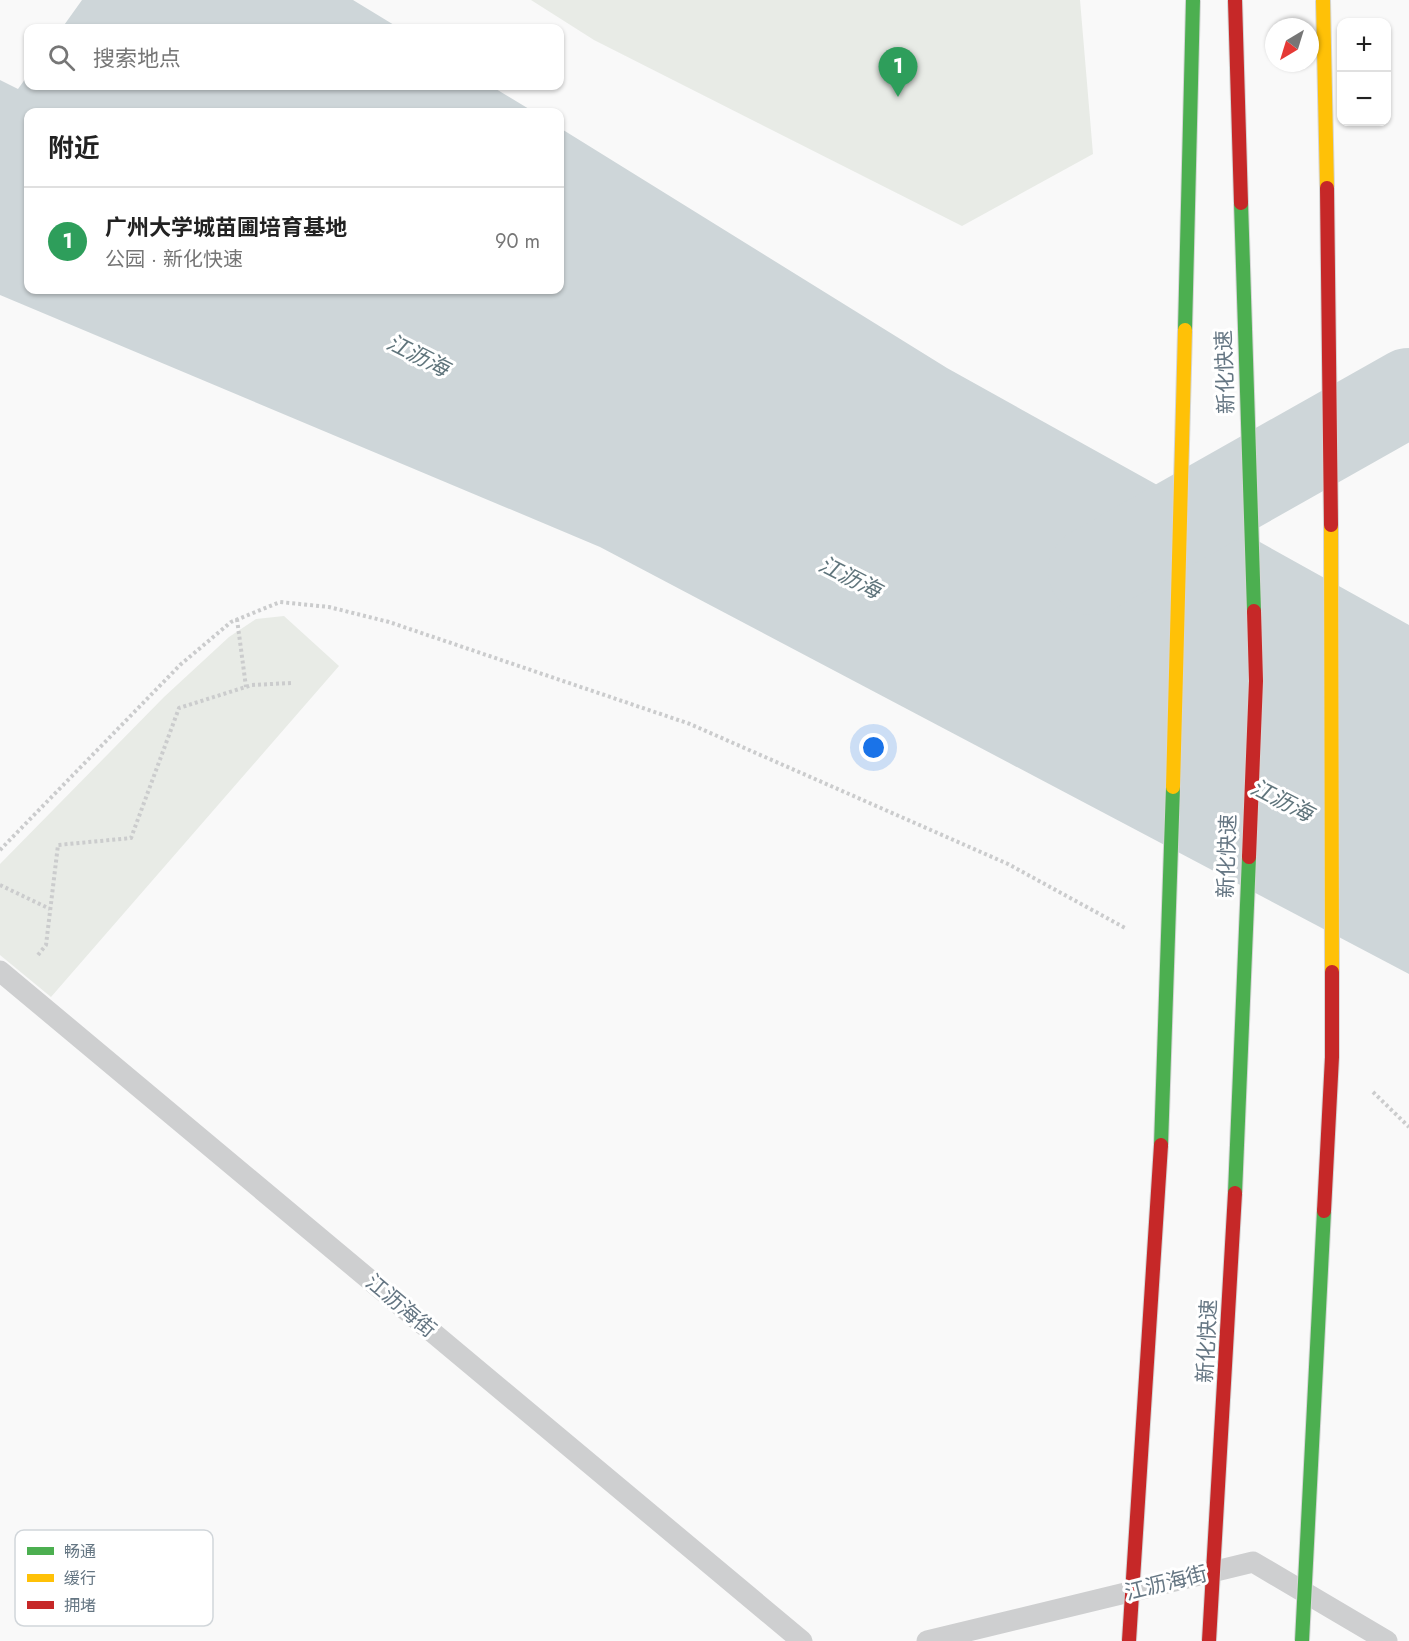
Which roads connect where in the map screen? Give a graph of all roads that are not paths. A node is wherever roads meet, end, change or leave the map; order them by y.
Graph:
1 (1193, 0) edge
2 (1234, 0) edge
3 (1323, 0) edge
4 (8, 977) edge
5 (802, 1641) edge
6 (927, 1641) edge
7 (1129, 1641) edge
8 (1209, 1641) edge
9 (1302, 1641) edge
10 (1388, 1641) edge

1 - 7 highway, bridge
2 - 8 highway, 新化快速, bridge
3 - 9 highway, bridge
4 - 5 lane, 江沥海街
6 - 10 lane, 江沥海街

